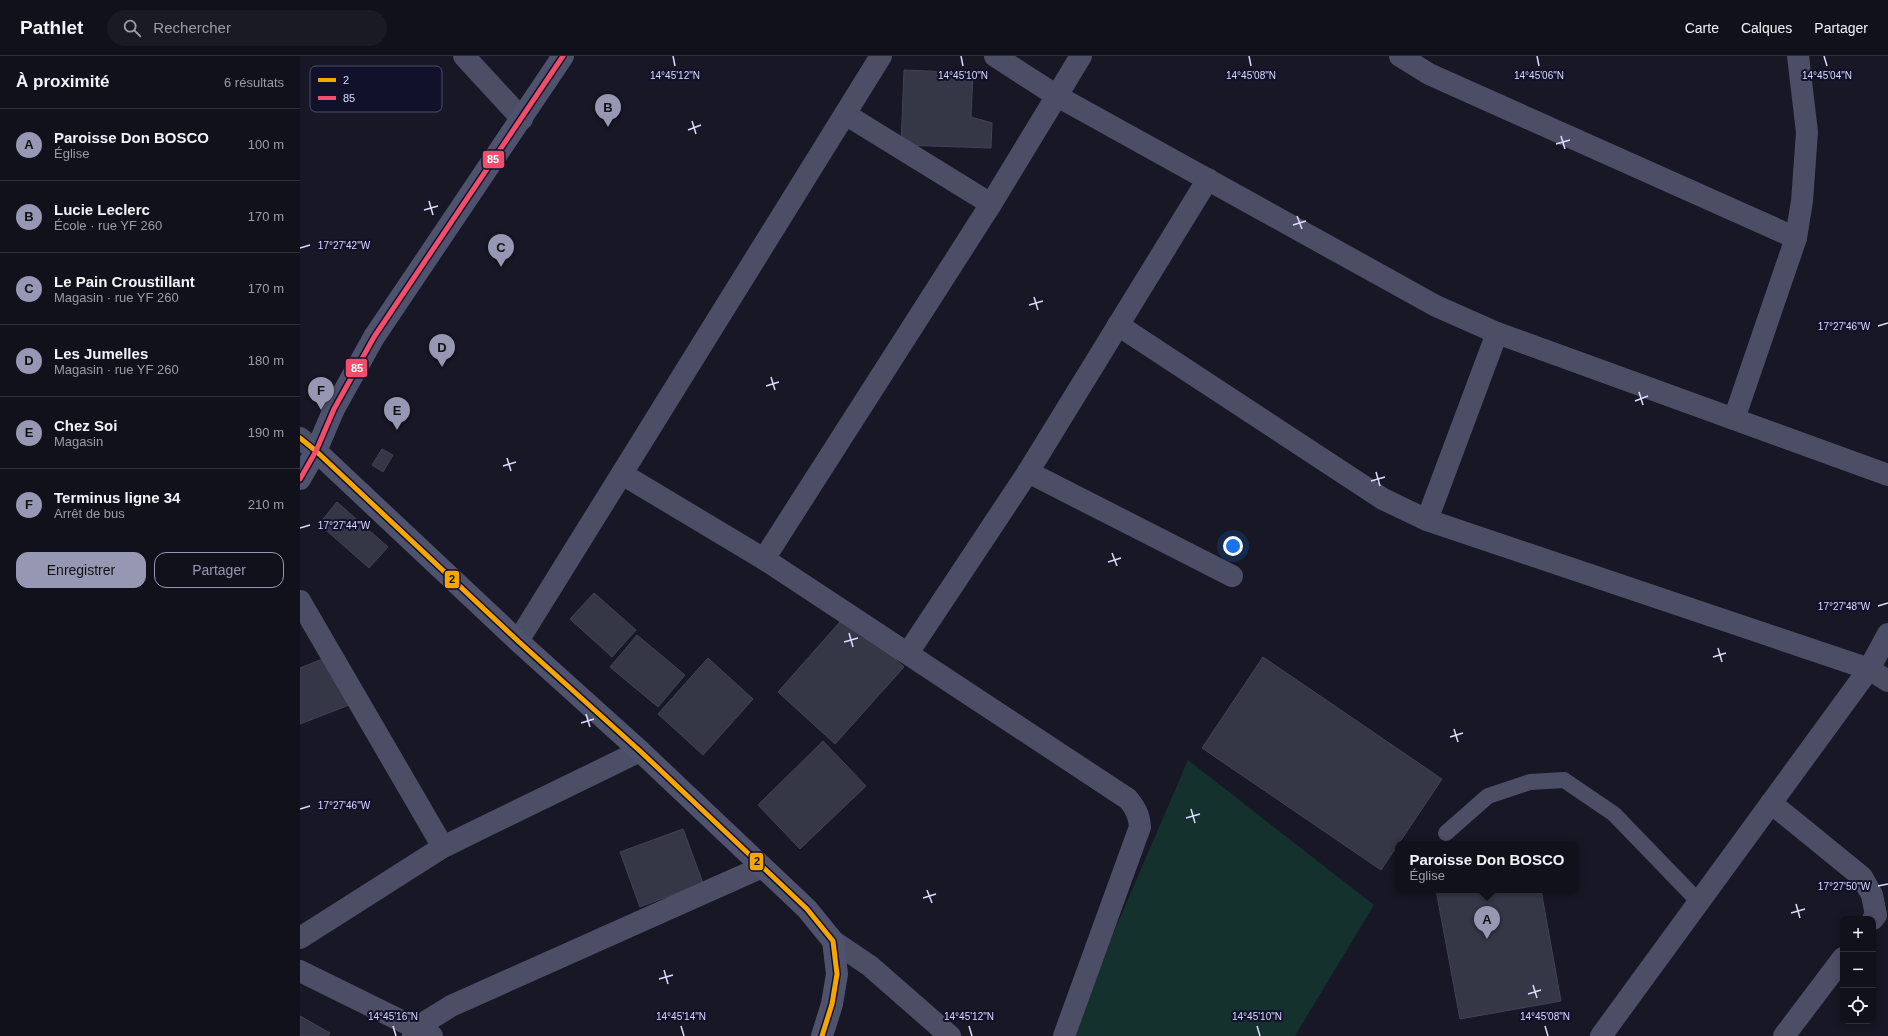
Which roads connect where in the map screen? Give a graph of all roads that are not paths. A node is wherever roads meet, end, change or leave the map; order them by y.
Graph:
1 (464, 56) edge
2 (563, 56) edge
3 (881, 56) edge
4 (996, 56) edge
5 (1081, 56) edge
6 (1400, 56) edge
7 (1798, 56) edge
8 (1057, 96) junction
9 (845, 114) junction
10 (522, 119) junction
11 (1208, 180) junction
12 (990, 204) junction
13 (1796, 238) junction
14 (1118, 325) junction
15 (1497, 333) junction
16 (1734, 419) junction
17 (308, 444) edge
18 (1028, 472) junction
19 (622, 474) junction
20 (1888, 475) edge
21 (300, 479) edge
22 (1427, 520) junction
23 (764, 559) junction
24 (1232, 576) dead end
25 (300, 602) edge
26 (1888, 634) edge
27 (518, 641) junction
28 (908, 653) junction
29 (1869, 669) junction
30 (1888, 681) edge
31 (640, 751) junction
32 (1771, 804) junction
33 (1446, 833) dead end
34 (443, 847) junction
35 (762, 867) junction
36 (1699, 902) junction
37 (1875, 916) edge
38 (300, 938) edge
39 (832, 942) junction
40 (1840, 962) edge
41 (300, 972) edge
42 (420, 1033) edge
43 (822, 1036) edge
44 (950, 1036) edge
45 (1064, 1036) edge
46 (1601, 1036) edge
47 (1784, 1036) edge

1 - 10 street
2 - 10 street
3 - 9 street
4 - 8 street
5 - 8 street
6 - 13 street
7 - 13 street
8 - 11 street
8 - 12 street
9 - 12 street
9 - 19 street
10 - 17 street
11 - 14 street
11 - 15 street
12 - 23 street
13 - 16 street
14 - 18 street
14 - 22 street
15 - 16 street
15 - 22 street
16 - 20 street
17 - 21 street
17 - 27 street
18 - 24 street
18 - 28 street
19 - 23 street
19 - 27 street
22 - 29 street
23 - 28 street
25 - 34 street
26 - 29 street
27 - 31 street
28 - 45 street
29 - 30 street
29 - 32 street
31 - 34 street
31 - 35 street
32 - 36 street
32 - 37 street
33 - 36 lane
34 - 38 street
35 - 39 street
35 - 42 street
36 - 46 street
39 - 43 street
39 - 44 street
40 - 47 street
41 - 42 street

